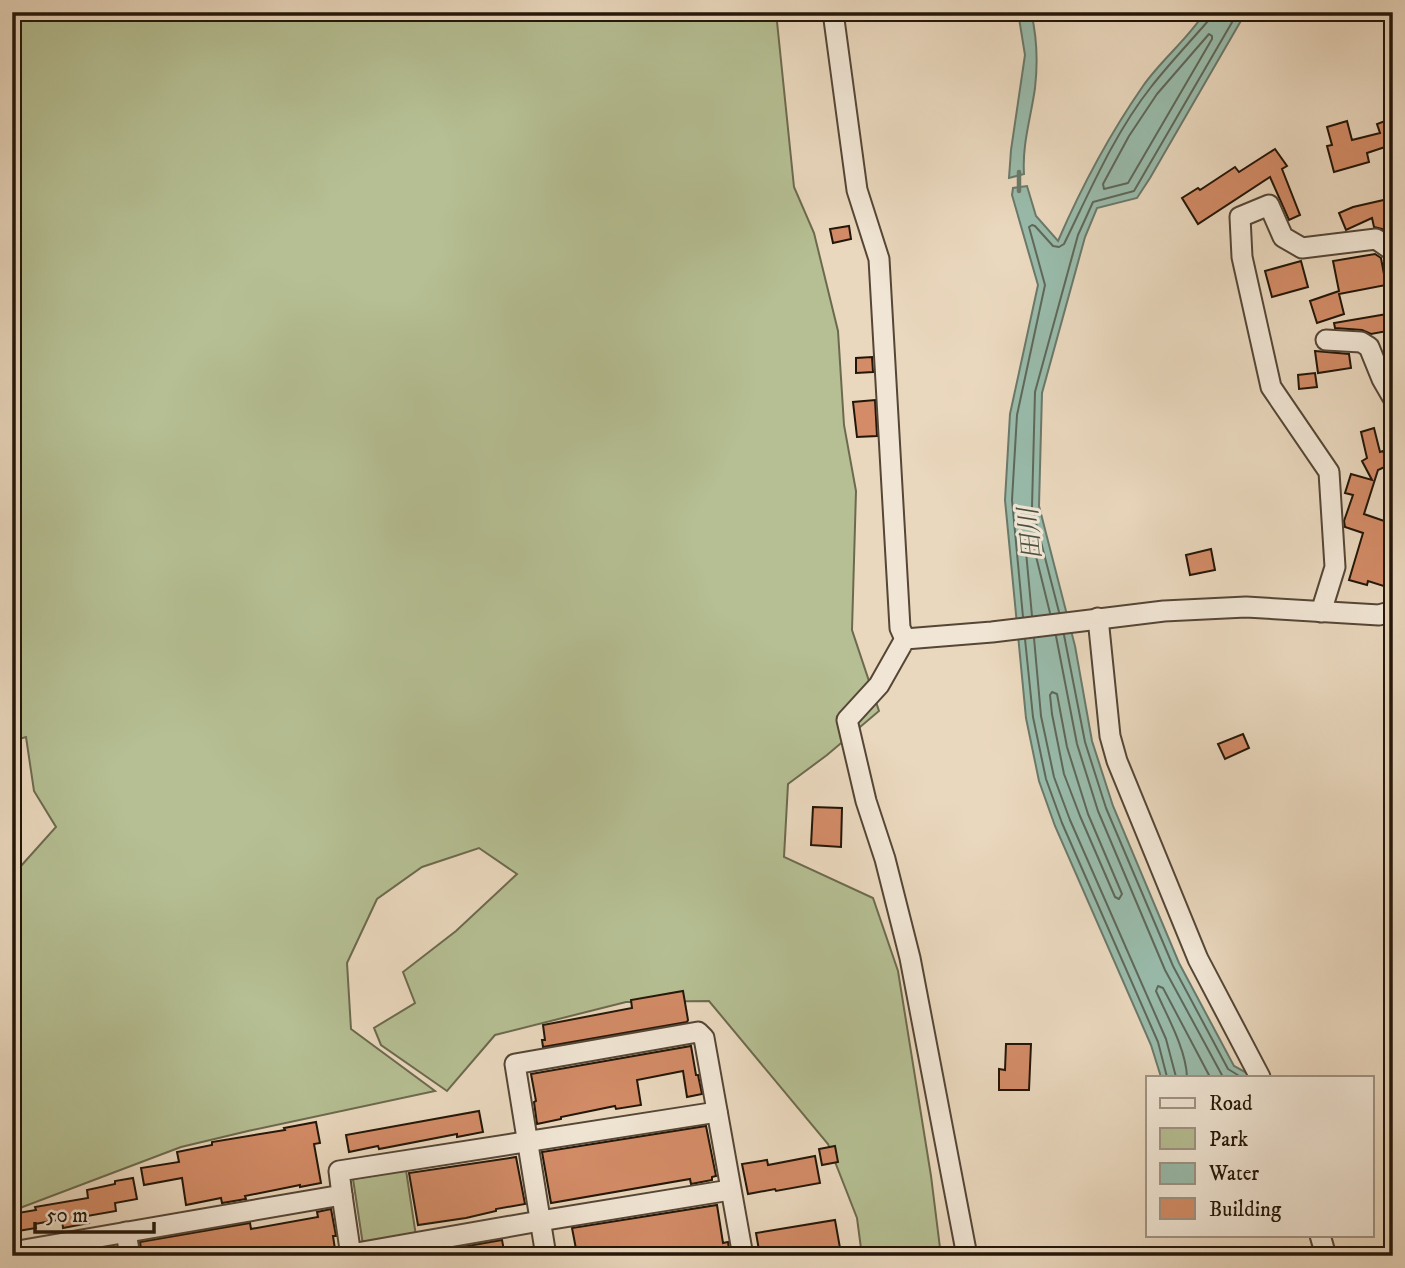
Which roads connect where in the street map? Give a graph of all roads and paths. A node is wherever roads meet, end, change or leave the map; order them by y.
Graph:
1 (833, 12) edge
2 (1393, 251) edge
3 (1326, 340) dead end
4 (1393, 398) edge
5 (1393, 611) edge
6 (1321, 612) junction
7 (1095, 618) junction
8 (905, 639) junction
9 (1259, 1076) edge
10 (716, 1112) junction
11 (527, 1141) junction
12 (730, 1190) junction
13 (342, 1195) junction
14 (540, 1221) junction
15 (126, 1233) junction
16 (1320, 1236) edge
17 (12, 1252) edge
18 (351, 1255) edge
19 (130, 1256) edge
20 (546, 1256) edge
21 (743, 1256) edge
22 (967, 1256) edge
23 (1325, 1256) edge

1 - 8 street
2 - 6 street
3 - 4 street
5 - 6 street
6 - 7 street
7 - 8 street
7 - 9 street
8 - 22 street
10 - 11 street
10 - 11 street
10 - 12 street
11 - 13 street
11 - 14 street
12 - 14 street
12 - 21 street
13 - 15 street
13 - 18 street
14 - 18 street
14 - 20 street
15 - 17 street
15 - 19 street
16 - 23 street

